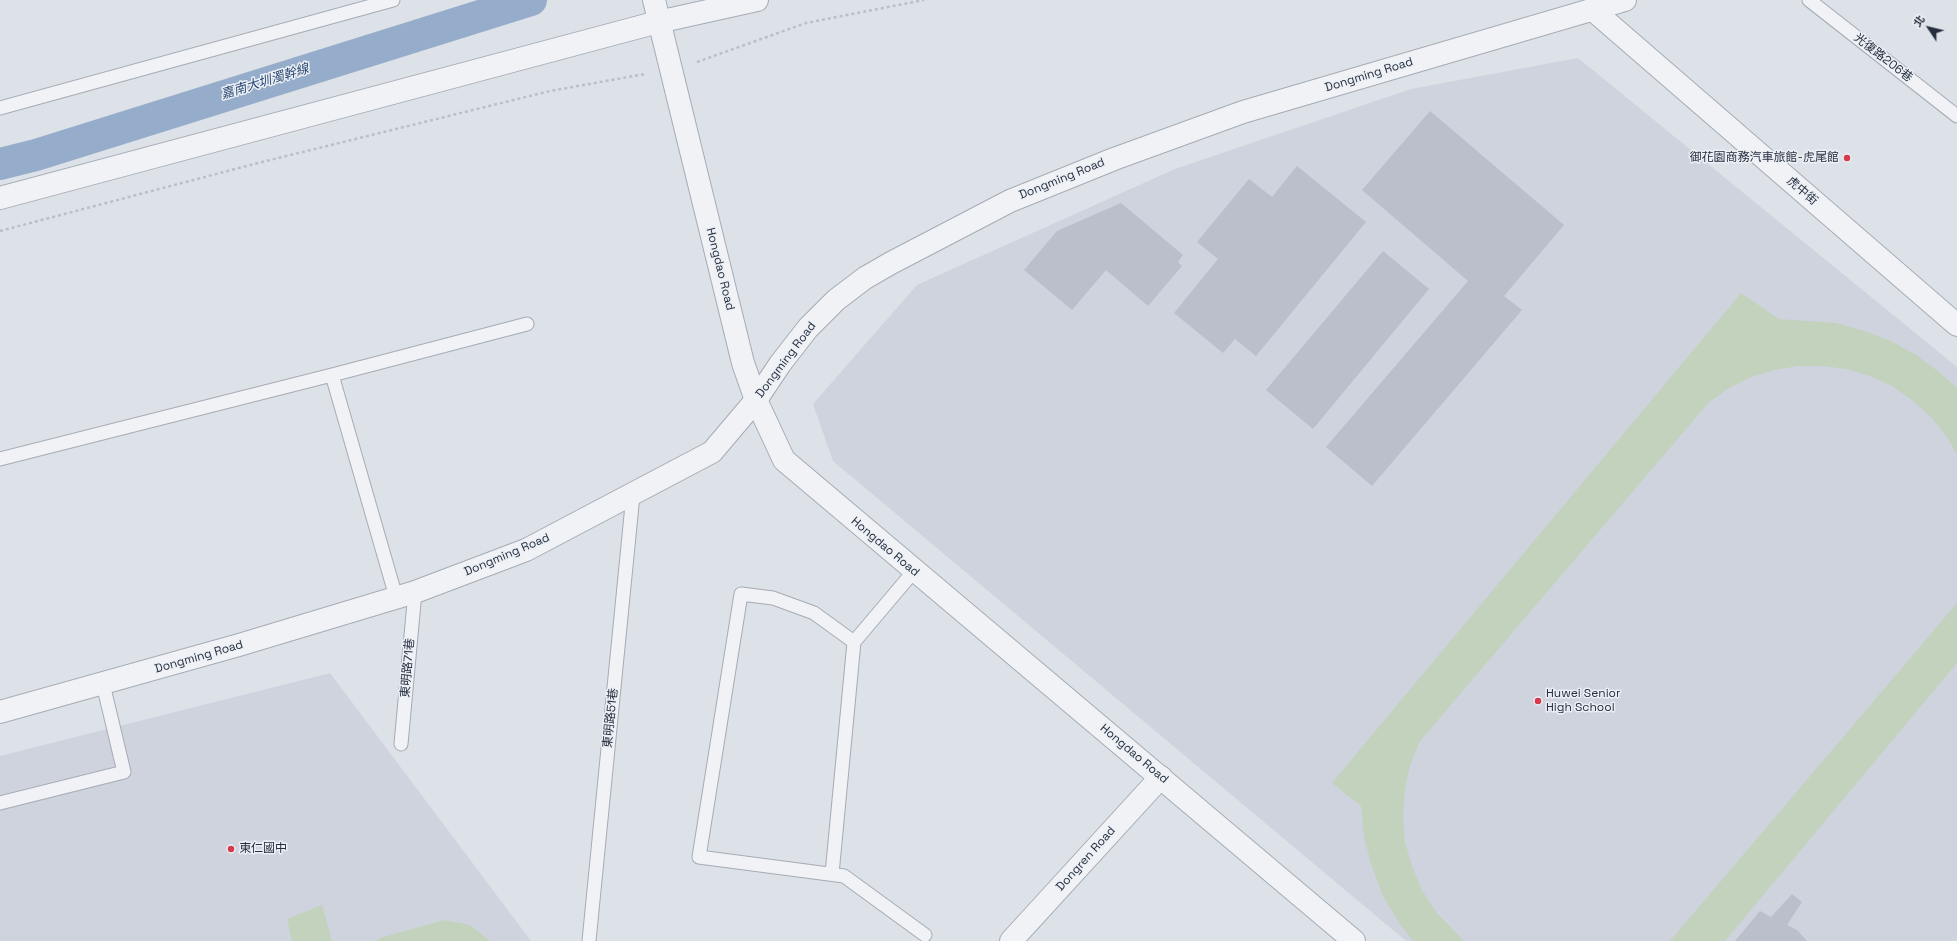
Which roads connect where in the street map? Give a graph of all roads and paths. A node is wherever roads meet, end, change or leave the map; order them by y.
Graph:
1 (393, 0) edge
2 (654, 0) edge
3 (757, 0) edge
4 (924, 0) edge
5 (1625, 0) edge
6 (1809, 0) edge
7 (1593, 10) junction
8 (658, 22) junction
9 (671, 69) junction
10 (0, 108) edge
11 (1957, 116) edge
12 (0, 198) edge
13 (0, 232) edge
14 (527, 324) dead end
15 (1957, 325) edge
16 (332, 375) junction
17 (756, 400) junction
18 (0, 460) edge
19 (633, 495) junction
20 (914, 571) junction
21 (405, 594) junction
22 (854, 642) junction
23 (103, 684) junction
24 (1, 708) edge
25 (401, 744) dead end
26 (1161, 777) junction
27 (0, 803) edge
28 (832, 874) junction
29 (925, 935) dead end
30 (1343, 938) edge
31 (589, 941) edge
32 (1011, 941) edge

1 - 10 lane
2 - 8 street, Hongdao Road
3 - 8 street
4 - 9 path
5 - 7 street, Dongming Road
6 - 11 lane, 光復路206巷
7 - 15 street, 虎中街
7 - 17 street, Dongming Road
8 - 9 street, Hongdao Road
8 - 12 street
9 - 13 path
9 - 17 street, Hongdao Road
14 - 16 lane
16 - 18 lane
16 - 21 lane
17 - 19 street, Dongming Road
17 - 20 street, Hongdao Road
19 - 21 street, Dongming Road
19 - 31 lane, 東明路51巷
20 - 22 lane
20 - 26 street, Hongdao Road
21 - 23 street, Dongming Road
21 - 25 lane, 東明路71巷
22 - 28 lane
22 - 28 lane
23 - 24 street, Dongming Road
23 - 27 lane
26 - 30 street, Hongdao Road
26 - 32 street, Dongren Road
28 - 29 lane

